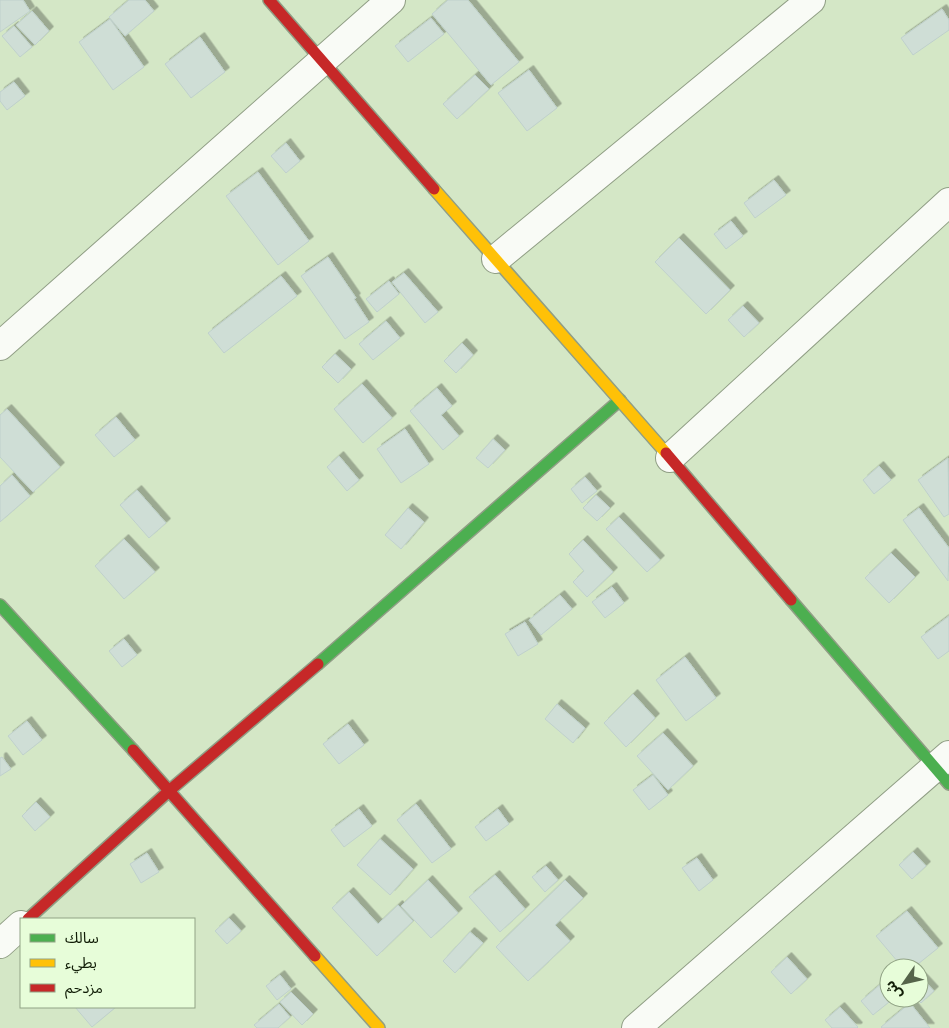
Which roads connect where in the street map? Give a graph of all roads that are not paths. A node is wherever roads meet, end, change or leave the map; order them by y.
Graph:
1 (269, 0) edge
2 (391, 0) edge
3 (811, 0) edge
4 (323, 61) junction
5 (949, 202) edge
6 (496, 258) junction
7 (0, 346) edge
8 (620, 400) junction
9 (670, 458) junction
10 (0, 605) edge
11 (944, 769) edge
12 (170, 790) junction
13 (29, 918) edge
14 (20, 926) edge
15 (0, 944) edge
16 (380, 1028) edge
17 (636, 1028) edge

1 - 4 street
2 - 4 street
3 - 6 street
4 - 6 street
4 - 7 street
5 - 9 street
6 - 8 street
8 - 9 street
8 - 12 street
9 - 11 street
10 - 12 street
11 - 17 street
12 - 13 street
12 - 16 street
14 - 15 street

